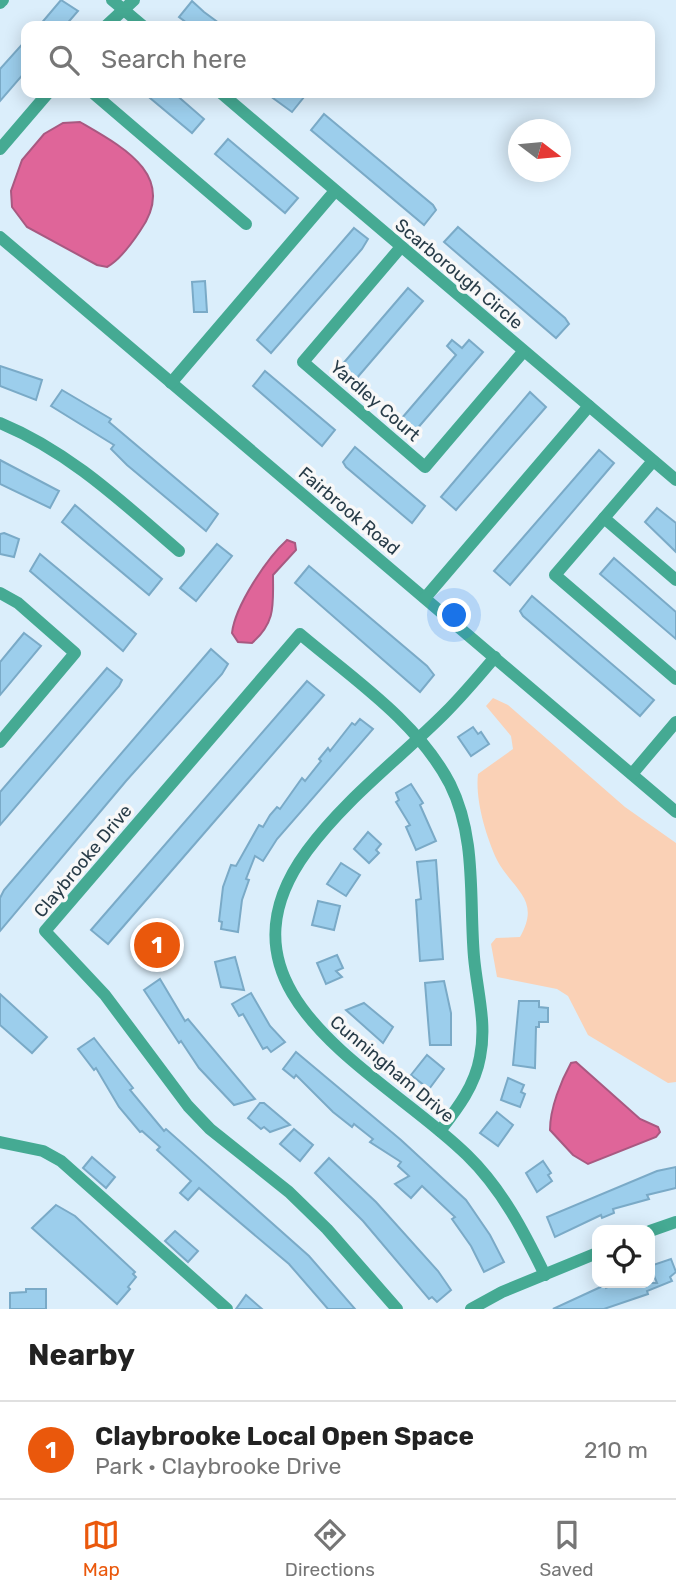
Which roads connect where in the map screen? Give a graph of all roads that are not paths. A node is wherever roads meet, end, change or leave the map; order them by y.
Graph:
1 (112, 0) edge
2 (134, 0) edge
3 (124, 9) junction
4 (111, 21) edge
5 (137, 21) edge
6 (44, 98) edge
7 (99, 98) edge
8 (227, 98) edge
9 (0, 149) edge
10 (335, 191) junction
11 (246, 224) dead end
12 (0, 237) edge
13 (401, 247) junction
14 (523, 352) junction
15 (171, 383) junction
16 (589, 407) junction
17 (0, 424) edge
18 (653, 461) junction
19 (676, 480) edge
20 (604, 518) junction
21 (179, 551) dead end
22 (676, 580) edge
23 (0, 593) edge
24 (425, 598) junction
25 (495, 657) junction
26 (676, 679) edge
27 (676, 722) edge
28 (417, 739) junction
29 (0, 742) edge
30 (632, 774) junction
31 (676, 812) edge
32 (440, 1132) junction
33 (0, 1142) edge
34 (676, 1222) edge
35 (655, 1229) edge
36 (592, 1255) edge
37 (545, 1275) junction
38 (227, 1309) edge
39 (397, 1309) edge
40 (471, 1309) edge

1 - 3 street
2 - 3 street
3 - 4 street
3 - 5 street
6 - 9 street
7 - 11 street
8 - 10 street, Scarborough Circle
10 - 13 street, Scarborough Circle
10 - 15 street
12 - 15 street, Fairbrook Road
13 - 14 street, Scarborough Circle
13 - 14 street, Yardley Court
14 - 16 street, Scarborough Circle
15 - 24 street, Fairbrook Road
16 - 18 street, Scarborough Circle
16 - 24 street
17 - 21 street
18 - 19 street, Scarborough Circle
18 - 20 street
20 - 22 street
20 - 26 street
23 - 29 street
24 - 25 street, Fairbrook Road
25 - 28 street, Cunningham Drive
25 - 30 street, Fairbrook Road
27 - 30 street
28 - 32 street
28 - 32 street, Cunningham Drive
28 - 39 street, Claybrooke Drive
30 - 31 street, Fairbrook Road
32 - 37 street, Cunningham Drive
33 - 38 street
34 - 35 street
36 - 37 street
37 - 40 street

